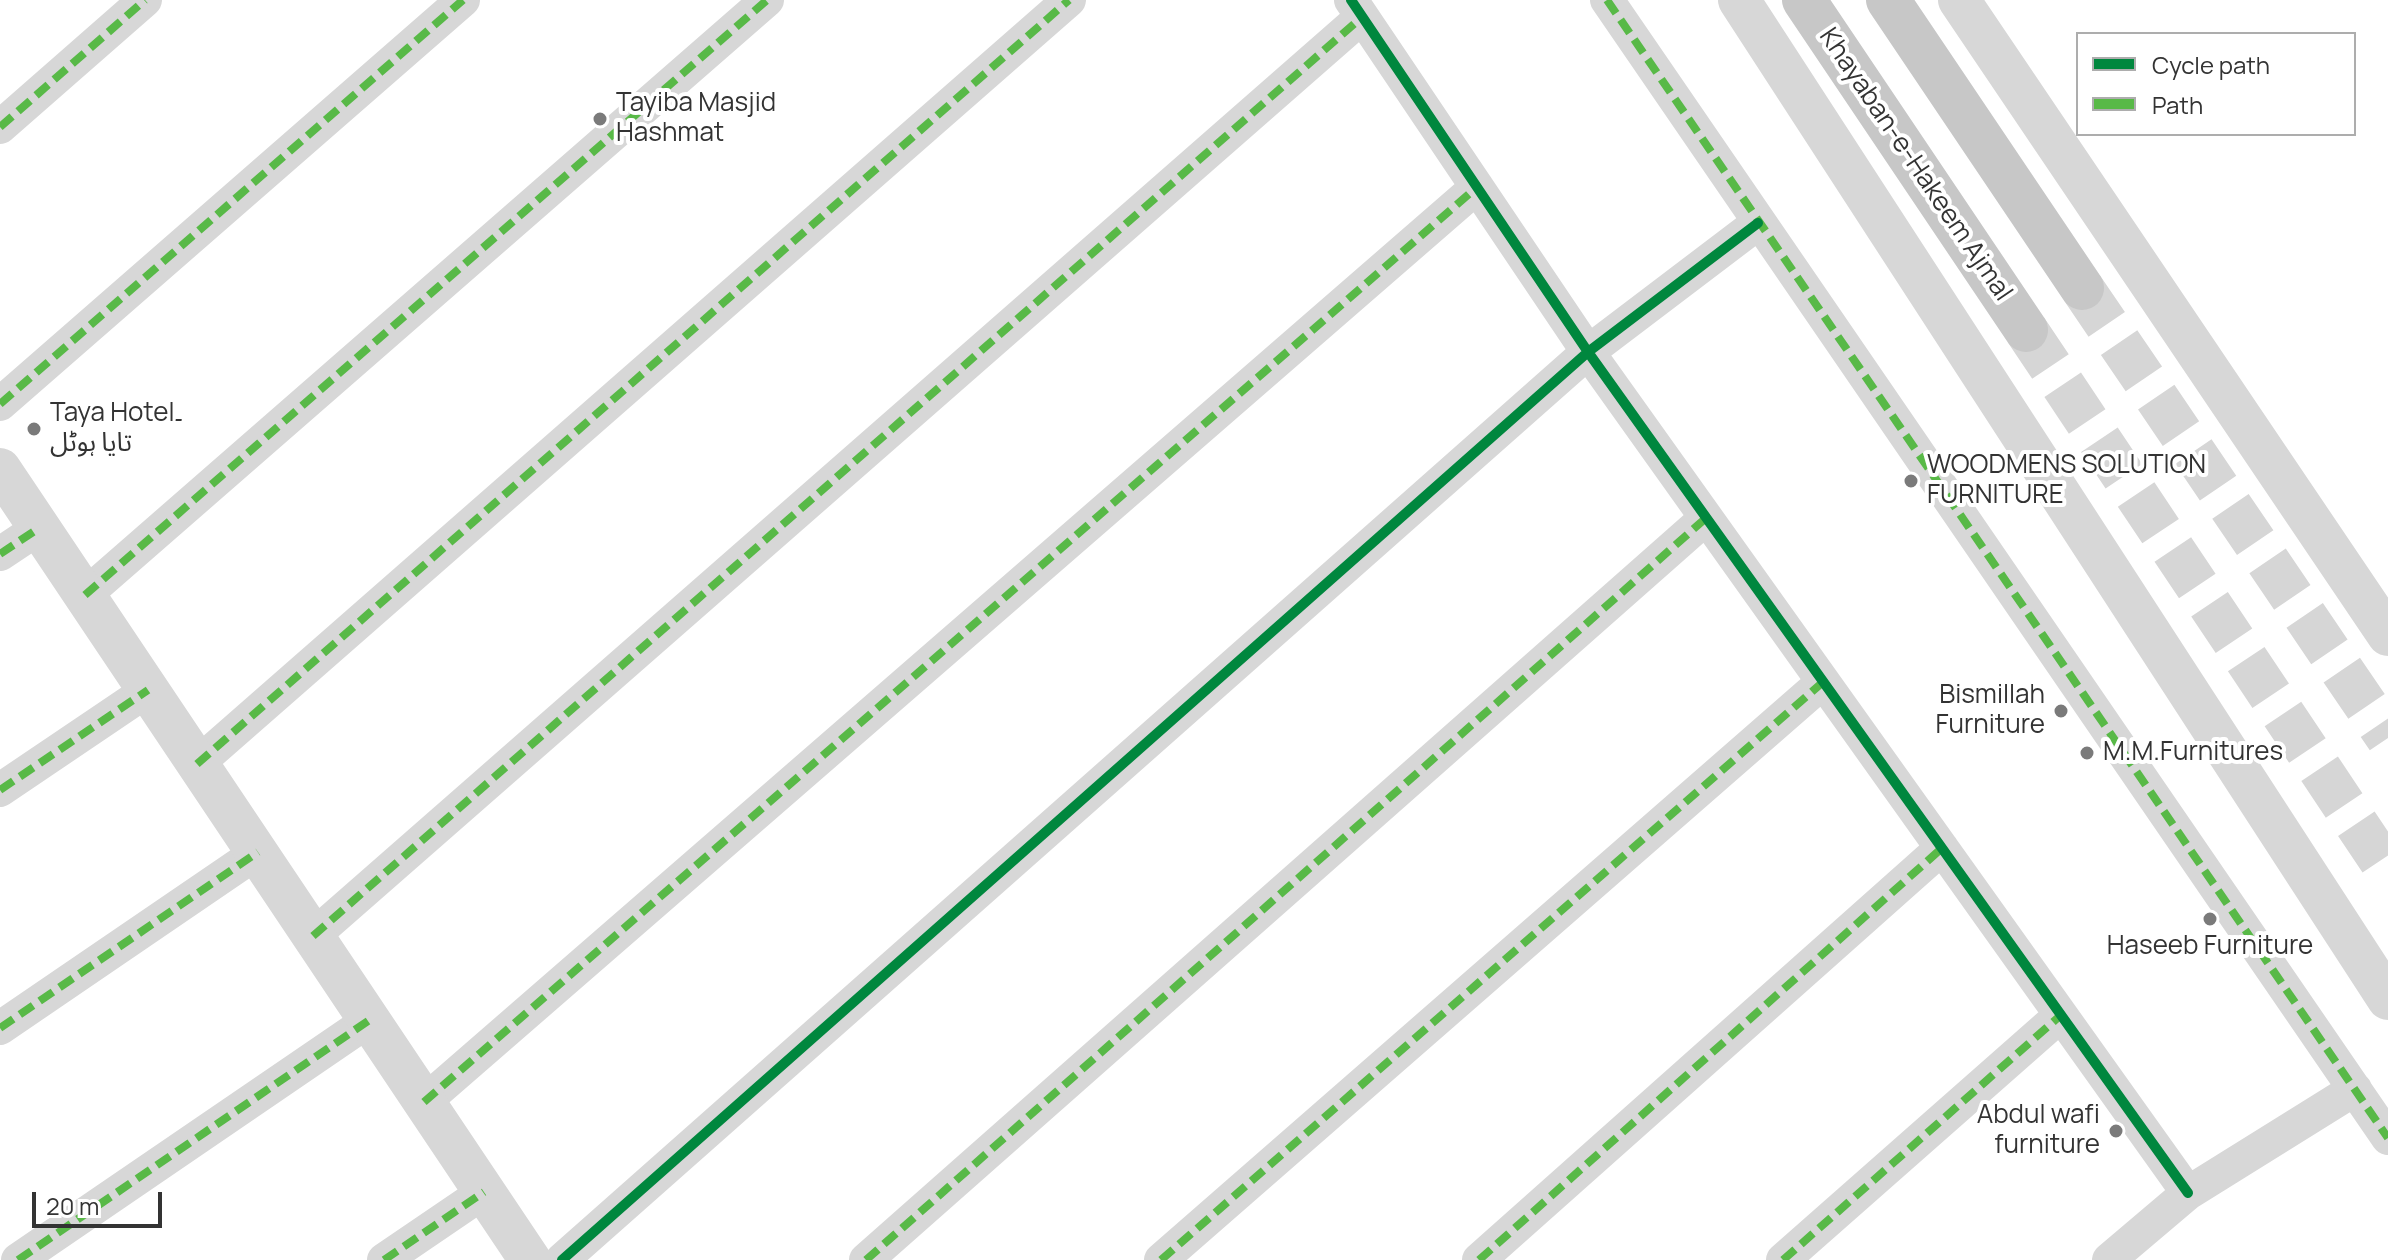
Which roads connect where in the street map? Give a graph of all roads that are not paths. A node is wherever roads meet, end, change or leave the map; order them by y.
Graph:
1 (145, 0) edge
2 (463, 0) edge
3 (767, 0) edge
4 (1069, 0) edge
5 (1607, 0) edge
6 (1739, 0) edge
7 (1804, 0) edge
8 (1888, 0) edge
9 (1959, 0) edge
10 (1357, 8) edge
11 (0, 127) edge
12 (1477, 187) junction
13 (1758, 223) junction
14 (2082, 288) tunnel mouth
15 (2026, 330) tunnel mouth
16 (1588, 352) junction
17 (0, 404) edge
18 (0, 469) edge
19 (1706, 518) junction
20 (39, 528) junction
21 (0, 554) edge
22 (85, 595) junction
23 (2388, 635) edge
24 (1823, 682) junction
25 (148, 690) junction
26 (197, 764) junction
27 (0, 790) edge
28 (1942, 848) junction
29 (258, 852) junction
30 (313, 936) junction
31 (2388, 999) edge
32 (2061, 1015) junction
33 (368, 1021) junction
34 (0, 1028) edge
35 (2355, 1089) junction
36 (424, 1102) junction
37 (2388, 1138) edge
38 (484, 1192) junction
39 (2188, 1193) junction
40 (18, 1260) edge
41 (384, 1260) edge
42 (530, 1260) edge
43 (562, 1260) edge
44 (866, 1260) edge
45 (1161, 1260) edge
46 (1479, 1260) edge
47 (1783, 1260) edge
48 (2109, 1260) edge

1 - 11 street
2 - 17 street
3 - 22 street
4 - 26 street
5 - 13 street
6 - 31 street
7 - 15 highway, Khayaban-e-Hakeem Ajmal
8 - 14 highway
9 - 23 street
10 - 12 street
10 - 30 street
12 - 16 street
12 - 36 street
13 - 16 street
13 - 35 street
16 - 19 street
16 - 43 street
18 - 20 street
19 - 24 street
19 - 44 street
20 - 21 street
20 - 22 street
22 - 25 street
24 - 28 street
24 - 45 street
25 - 26 street
25 - 27 street
26 - 29 street
28 - 32 street
28 - 46 street
29 - 30 street
29 - 34 street
30 - 33 street
32 - 39 street
32 - 47 street
33 - 36 street
33 - 40 street
35 - 37 street
35 - 39 street
36 - 38 street
38 - 41 street
38 - 42 street
39 - 48 street

